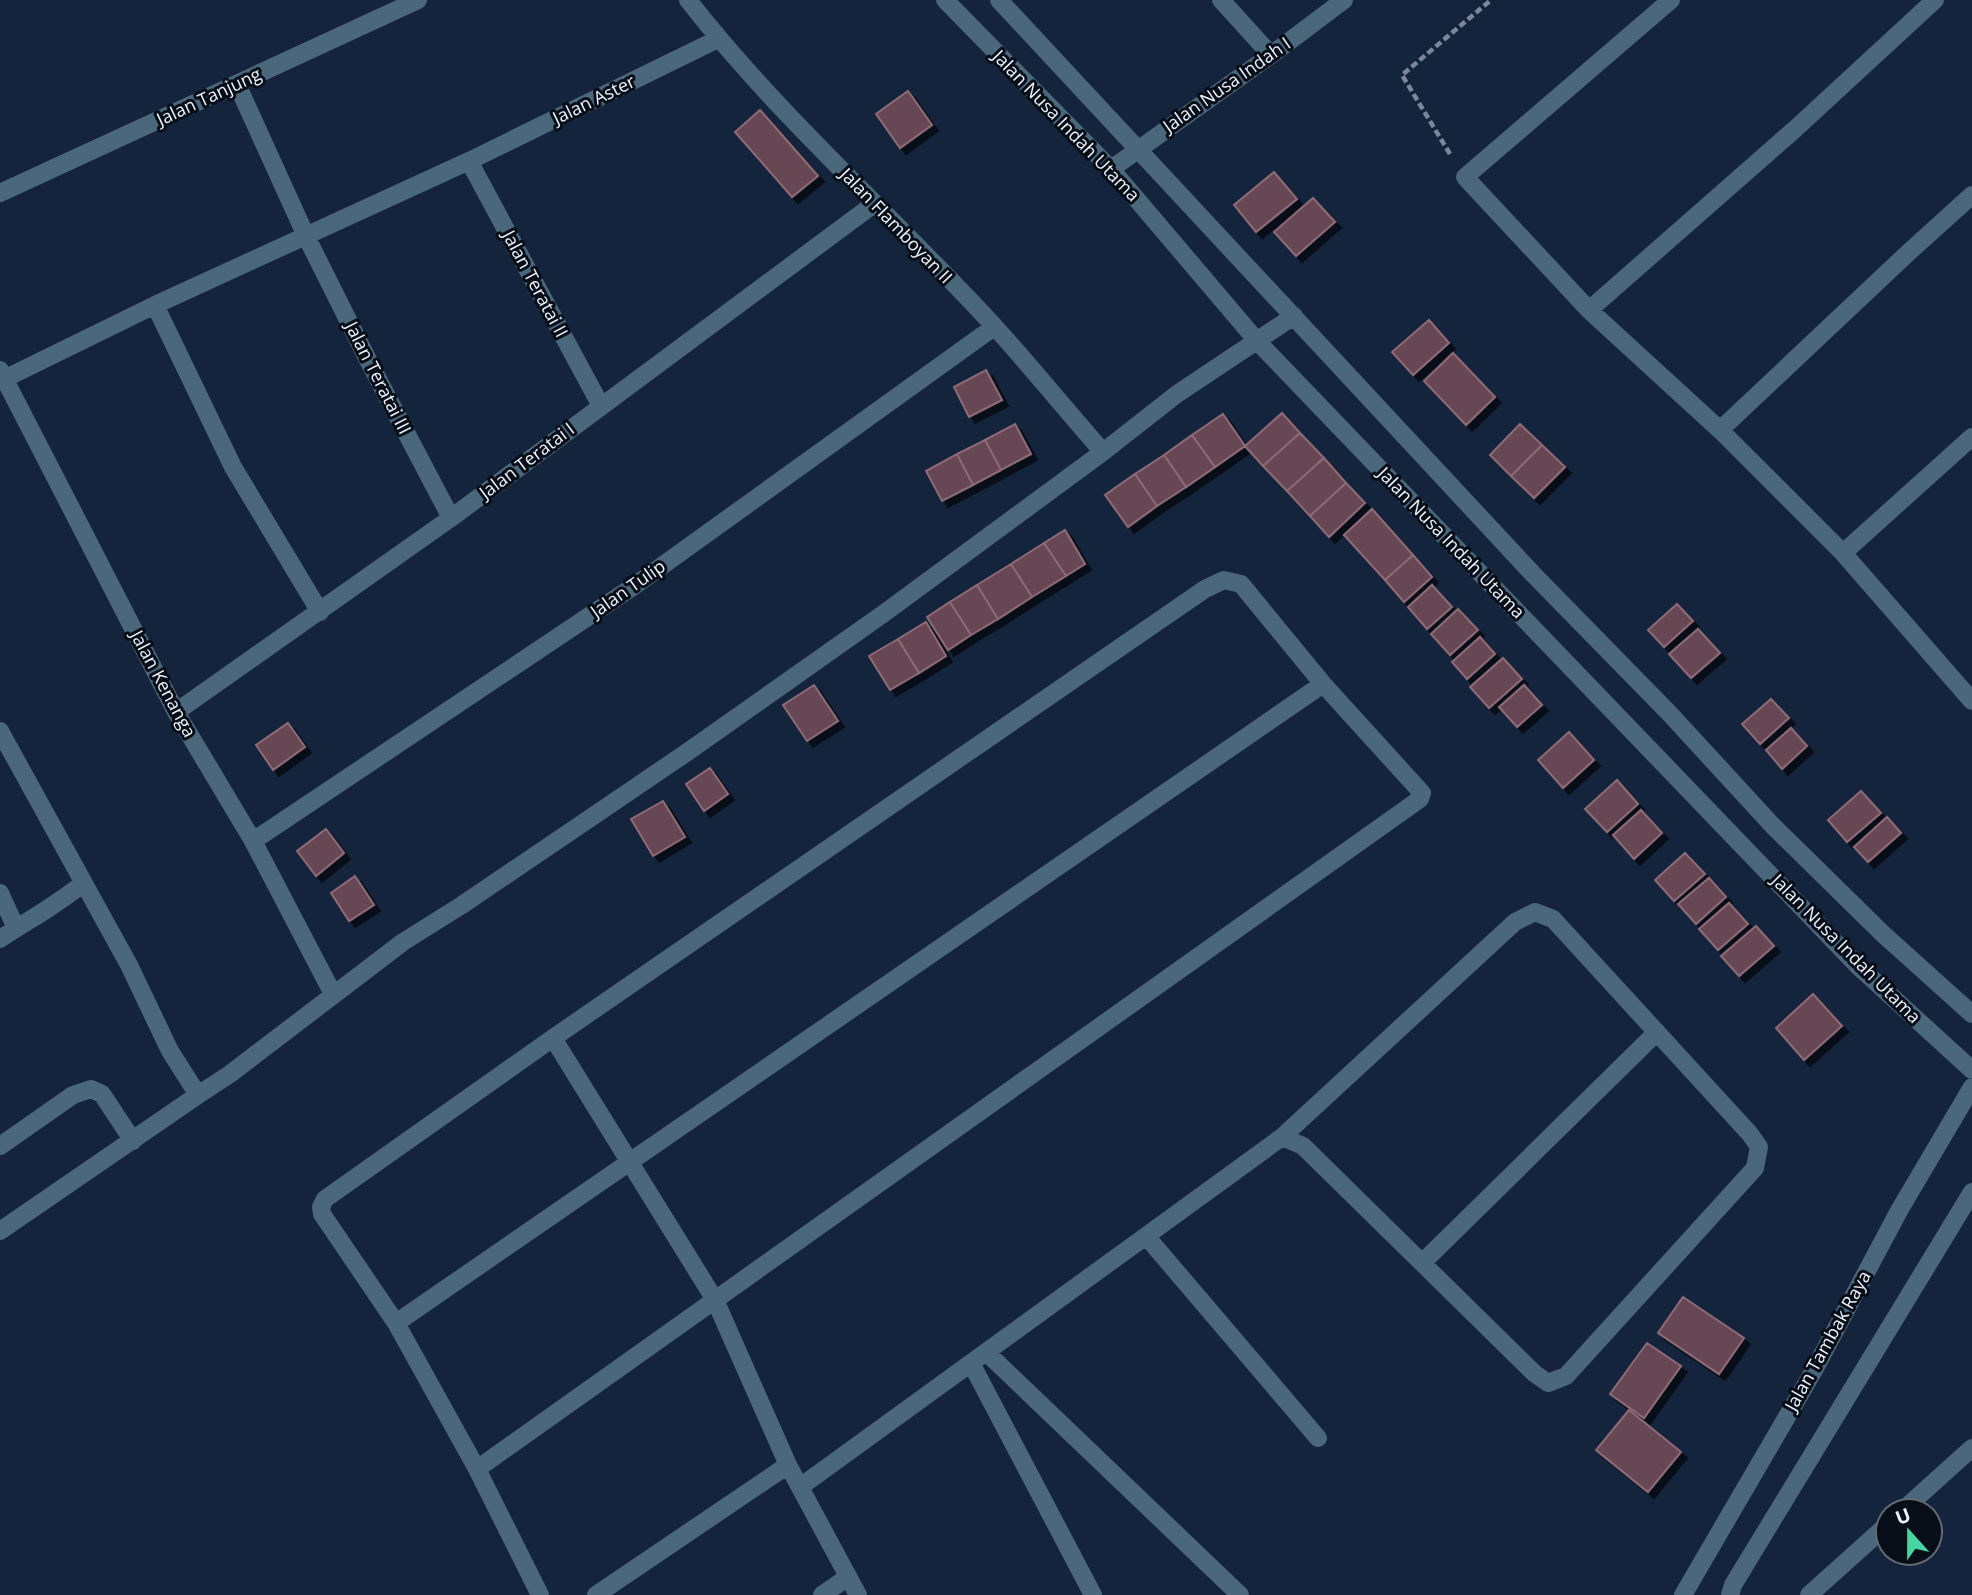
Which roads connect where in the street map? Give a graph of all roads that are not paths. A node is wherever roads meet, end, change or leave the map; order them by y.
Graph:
1 (418, 0) edge
2 (688, 0) edge
3 (946, 0) edge
4 (999, 0) edge
5 (1221, 0) edge
6 (1344, 0) edge
7 (1671, 0) edge
8 (1935, 0) edge
9 (719, 39) junction
10 (1271, 55) junction
11 (237, 84) junction
12 (1136, 149) junction
13 (469, 161) junction
14 (1111, 169) junction
15 (0, 193) edge
16 (1972, 195) edge
17 (873, 204) junction
18 (306, 236) junction
19 (155, 305) junction
20 (1589, 310) junction
21 (1294, 316) junction
22 (994, 327) junction
23 (1257, 341) junction
24 (2, 374) edge
25 (601, 406) junction
26 (1720, 430) junction
27 (1972, 437) edge
28 (1103, 453) junction
29 (451, 518) junction
30 (1843, 553) junction
31 (320, 612) junction
32 (1323, 684) junction
33 (1972, 701) edge
34 (176, 712) junction
35 (0, 731) edge
36 (253, 841) junction
37 (82, 884) junction
38 (0, 893) edge
39 (16, 928) junction
40 (0, 939) edge
41 (333, 994) junction
42 (1972, 1014) edge
43 (1657, 1032) junction
44 (554, 1038) junction
45 (1972, 1070) edge
46 (1972, 1087) edge
47 (198, 1095) junction
48 (1282, 1137) junction
49 (133, 1141) junction
50 (0, 1146) edge
51 (631, 1161) junction
52 (1972, 1192) edge
53 (0, 1231) edge
54 (1146, 1236) junction
55 (1422, 1263) junction
56 (715, 1300) junction
57 (396, 1323) junction
58 (986, 1352) junction
59 (971, 1363) junction
60 (1318, 1437) dead end
61 (1970, 1455) edge
62 (788, 1465) junction
63 (477, 1469) junction
64 (800, 1487) junction
65 (1919, 1497) edge
66 (1874, 1537) edge
67 (848, 1577) junction
68 (540, 1595) edge
69 (596, 1595) edge
70 (822, 1595) edge
71 (858, 1595) edge
72 (1093, 1595) edge
73 (1240, 1595) edge
74 (1682, 1595) edge
75 (1730, 1595) edge
76 (1809, 1595) edge

1 - 11 street, Jalan Tanjung
2 - 9 street, Jalan Flamboyan II
3 - 14 street, Jalan Nusa Indah Utama
4 - 12 street, Jalan Nusa Indah Utama
5 - 10 street
6 - 10 street, Jalan Nusa Indah I
7 - 20 street
8 - 20 street
9 - 13 street, Jalan Aster
9 - 17 street, Jalan Flamboyan II
10 - 12 street, Jalan Nusa Indah I
11 - 15 street, Jalan Tanjung
11 - 18 street, Jalan Teratai III
12 - 14 street, Jalan Nusa Indah I
12 - 21 street, Jalan Nusa Indah Utama
13 - 18 street, Jalan Aster
13 - 25 street, Jalan Teratai II
14 - 23 street, Jalan Nusa Indah Utama
16 - 26 street
17 - 22 street, Jalan Flamboyan II
17 - 25 street, Jalan Teratai I
18 - 19 street, Jalan Aster
18 - 29 street, Jalan Teratai III
19 - 24 street, Jalan Aster
19 - 31 street
20 - 26 street
21 - 23 street
21 - 42 street, Jalan Nusa Indah Utama
22 - 28 street, Jalan Flamboyan II
22 - 36 street, Jalan Tulip
23 - 28 street
23 - 45 street, Jalan Nusa Indah Utama
24 - 34 street, Jalan Kenanga
25 - 29 street, Jalan Teratai I
26 - 30 street
27 - 30 street
28 - 41 street
29 - 31 street, Jalan Teratai I
30 - 33 street
31 - 34 street, Jalan Teratai I
32 - 44 street
32 - 51 street
32 - 56 street
34 - 36 street, Jalan Kenanga
35 - 37 street
36 - 41 street, Jalan Kenanga
37 - 39 street
37 - 47 street
38 - 39 street
39 - 40 street
41 - 47 street
43 - 48 street
43 - 55 street
43 - 55 street
44 - 51 street
44 - 57 street
46 - 74 street, Jalan Tambak Raya
47 - 49 street
48 - 54 street
48 - 55 street
49 - 50 street
49 - 53 street
51 - 56 street
51 - 57 street
52 - 75 street
54 - 58 street
54 - 60 street
56 - 62 street
56 - 63 street
57 - 63 street
58 - 59 street
58 - 73 street
59 - 64 street
59 - 72 street
61 - 65 street
62 - 64 street
62 - 69 street
63 - 68 street
64 - 67 street
66 - 76 street
67 - 70 street
67 - 71 street

